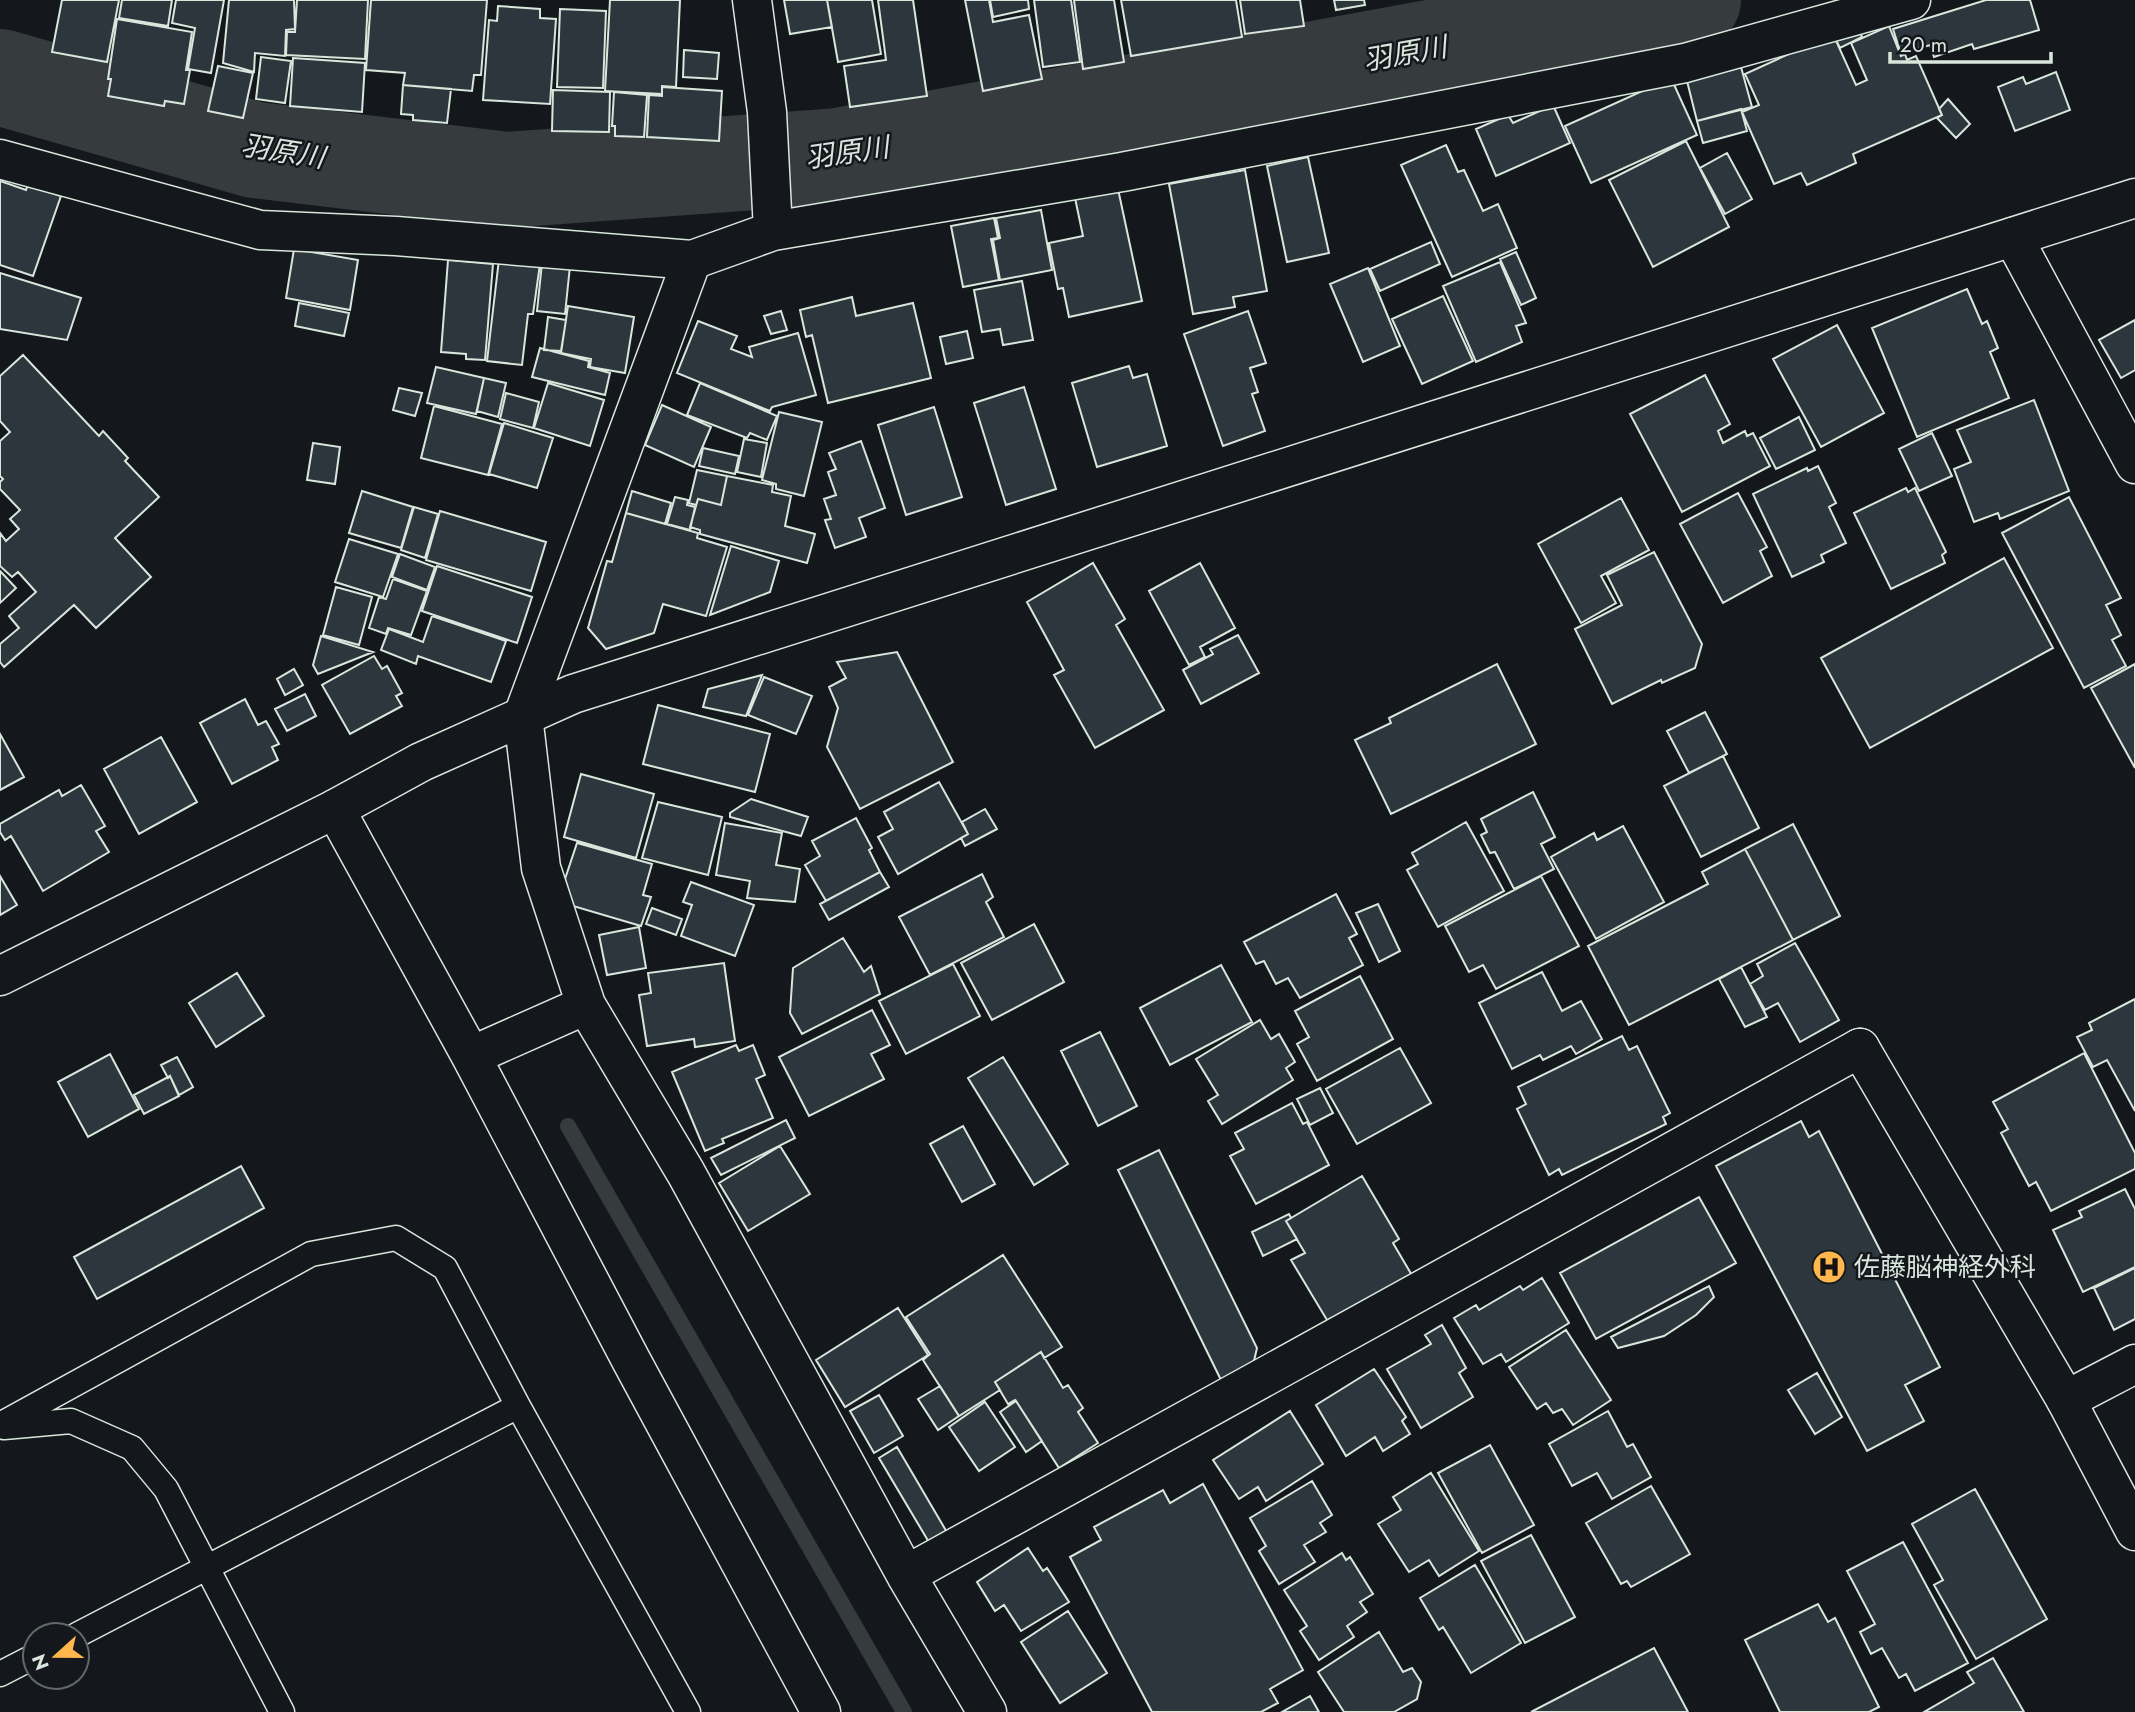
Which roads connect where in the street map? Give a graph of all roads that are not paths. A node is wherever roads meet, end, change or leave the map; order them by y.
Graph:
1 (752, 0) edge
2 (1911, 0) edge
3 (0, 159) edge
4 (2135, 198) edge
5 (773, 231) junction
6 (2013, 237) junction
7 (692, 260) junction
8 (2135, 464) edge
9 (523, 716) junction
10 (335, 809) junction
11 (0, 976) edge
12 (586, 1005) junction
13 (471, 1056) junction
14 (2135, 1364) edge
15 (2066, 1400) junction
16 (518, 1406) junction
17 (0, 1426) edge
18 (2135, 1531) edge
19 (208, 1568) junction
20 (906, 1575) junction
21 (91, 1628) edge
22 (21, 1663) edge
23 (0, 1674) edge
24 (282, 1712) edge
25 (688, 1712) edge
26 (821, 1712) edge
27 (987, 1712) edge

1 - 5 street
2 - 5 street
3 - 7 street
4 - 6 street
5 - 7 street
6 - 8 street
6 - 9 street
7 - 9 street
9 - 10 street
9 - 12 street
10 - 11 street
10 - 13 street
12 - 13 street
12 - 20 street
13 - 26 street
14 - 15 street
15 - 18 street
15 - 20 street
16 - 17 lane
16 - 19 lane
16 - 25 lane
17 - 19 lane
19 - 21 lane
19 - 24 lane
20 - 27 street
22 - 23 lane

